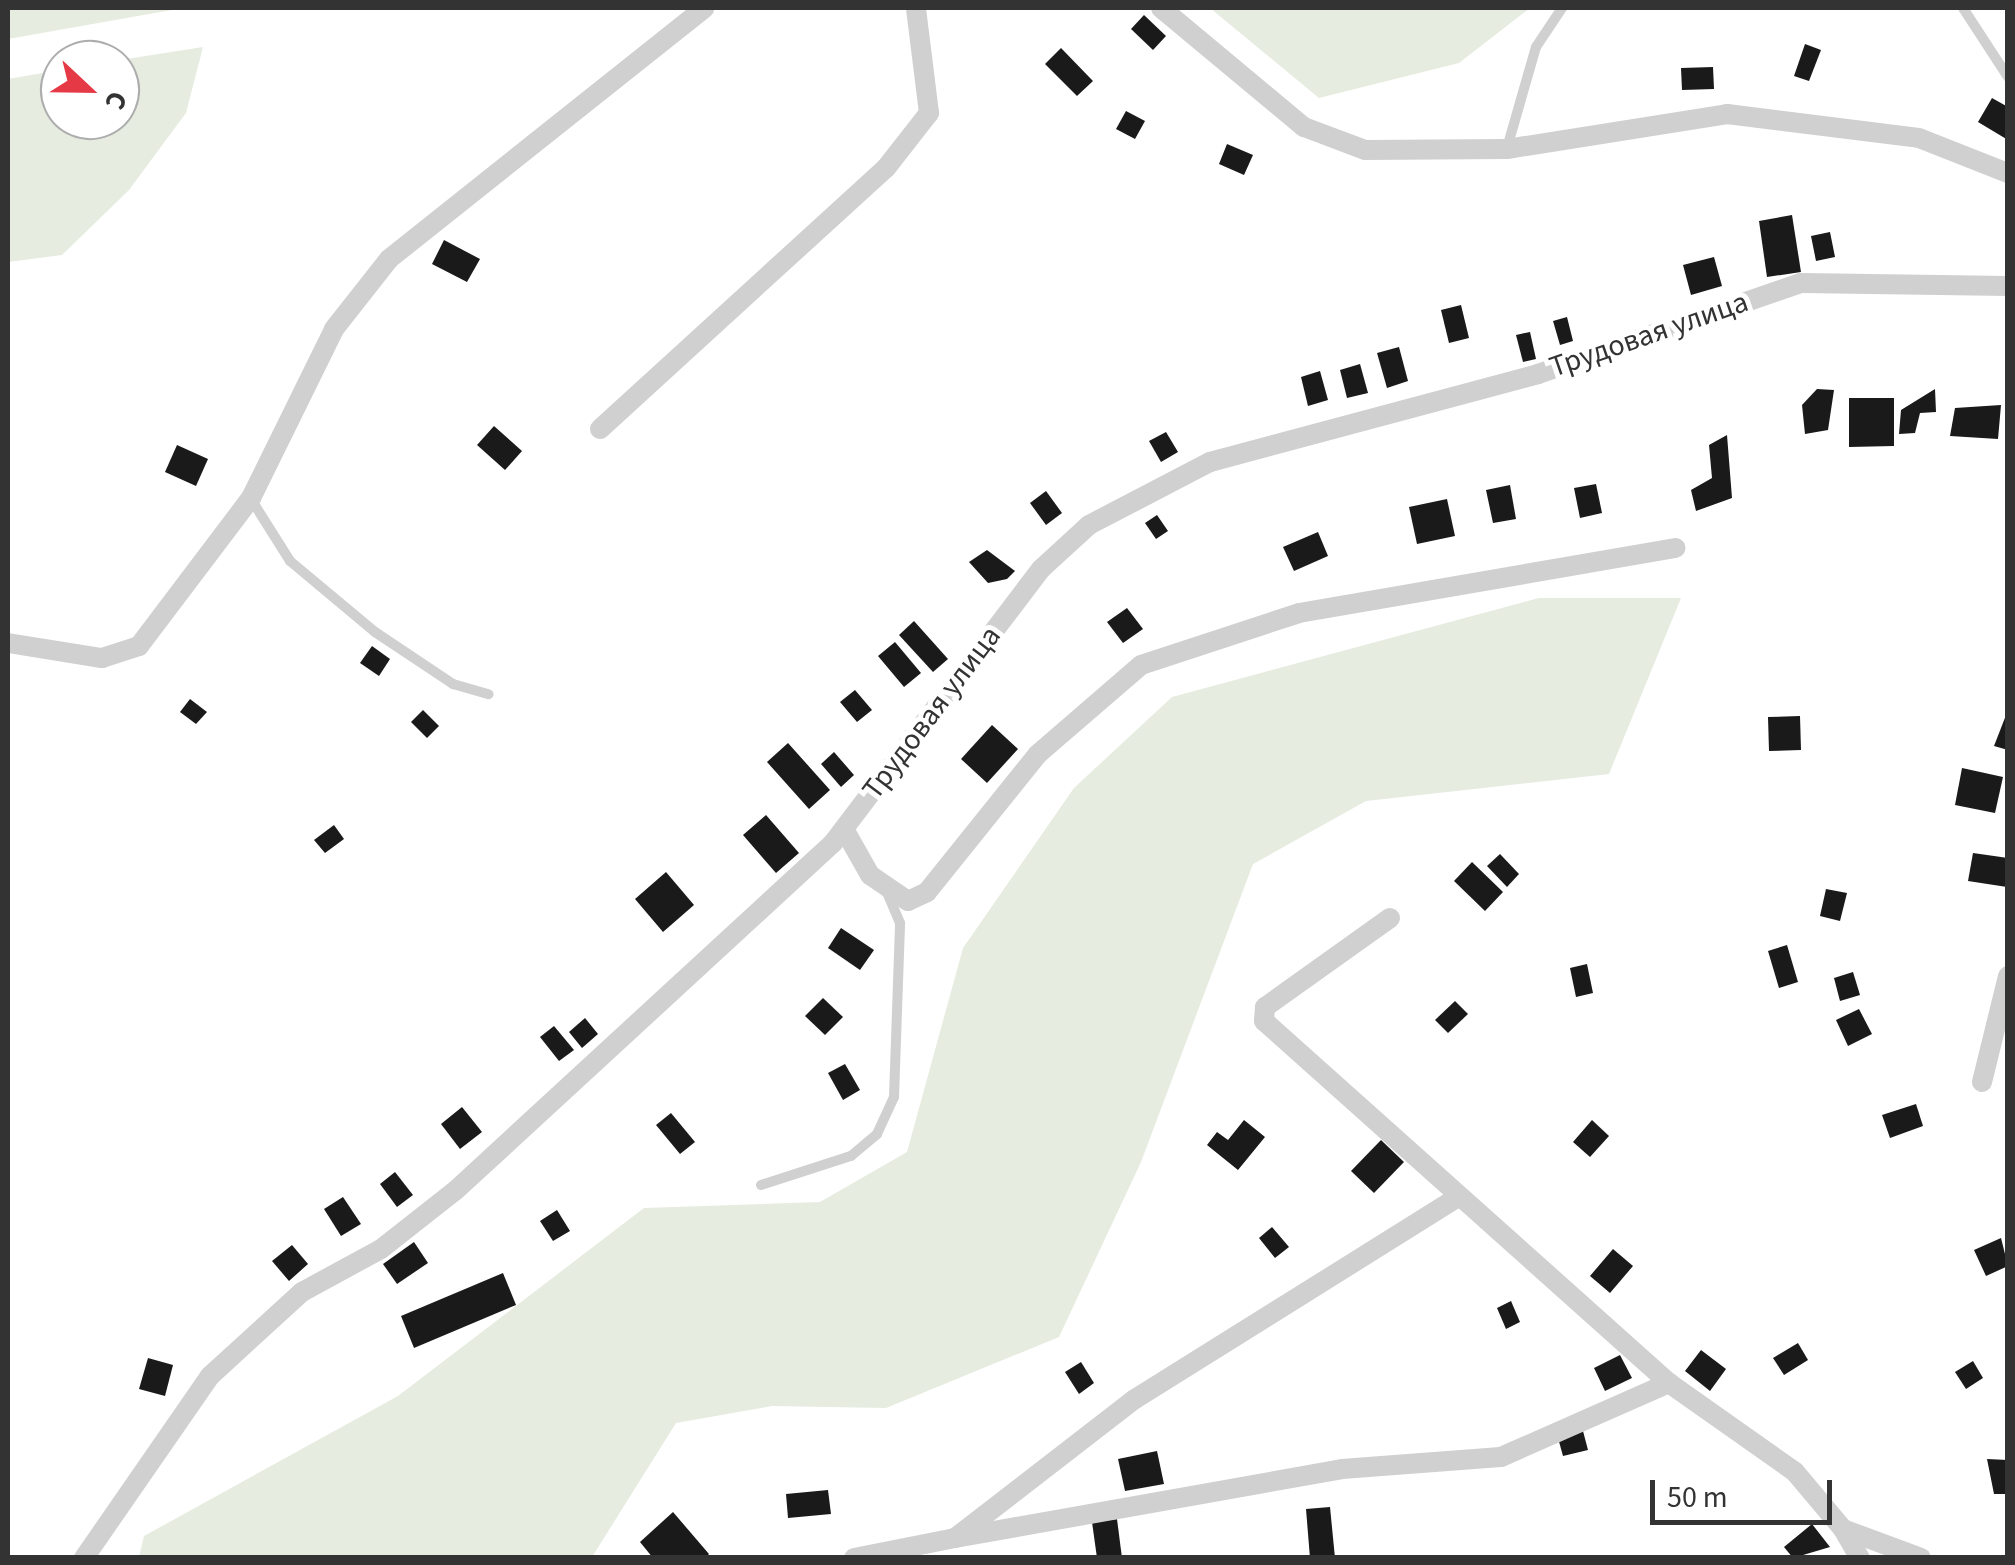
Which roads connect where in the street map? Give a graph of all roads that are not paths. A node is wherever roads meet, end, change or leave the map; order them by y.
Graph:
1 (704, 8) edge
2 (916, 8) edge
3 (1161, 8) edge
4 (1562, 8) edge
5 (1963, 8) edge
6 (2008, 77) edge
7 (1507, 149) junction
8 (2008, 173) edge
9 (2008, 286) edge
10 (600, 429) dead end
11 (251, 498) junction
12 (1675, 548) dead end
13 (8, 643) edge
14 (490, 694) dead end
15 (844, 829) junction
16 (887, 894) junction
17 (1390, 918) dead end
18 (2008, 976) edge
19 (1982, 1082) dead end
20 (761, 1185) dead end
21 (1458, 1196) junction
22 (1670, 1383) junction
23 (1843, 1529) junction
24 (955, 1538) junction
25 (84, 1558) edge
26 (854, 1558) edge
27 (1860, 1558) edge
28 (1921, 1558) edge

1 - 11 street
2 - 10 street
3 - 7 street
4 - 7 lane
5 - 6 lane
7 - 8 street
9 - 15 street, Трудовая улица
11 - 13 street
11 - 14 lane
12 - 16 street
15 - 16 street
15 - 25 street, Трудовая улица
16 - 20 lane
17 - 21 street
18 - 19 street
21 - 22 street
21 - 24 street
22 - 23 street
22 - 24 street
23 - 27 street
23 - 28 street
24 - 26 street

